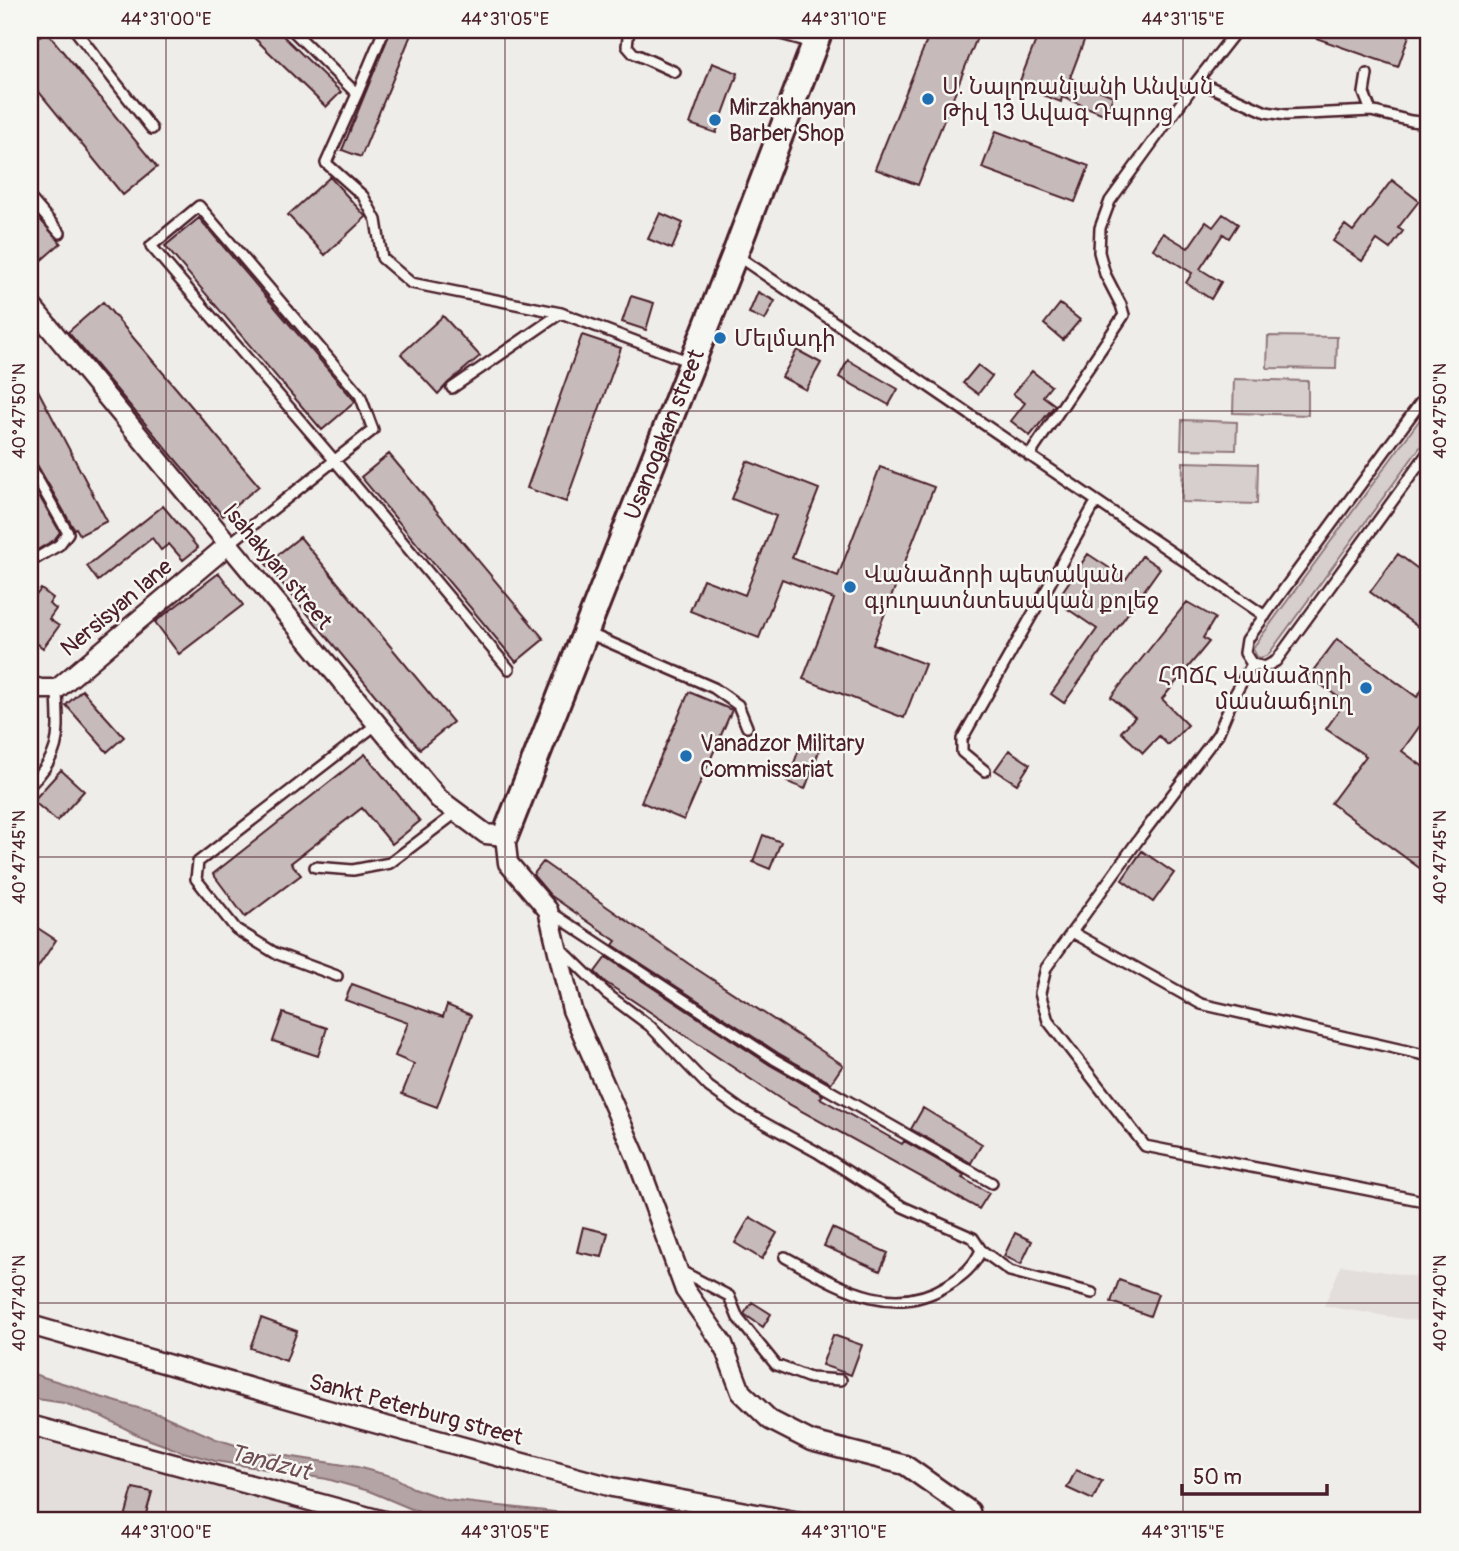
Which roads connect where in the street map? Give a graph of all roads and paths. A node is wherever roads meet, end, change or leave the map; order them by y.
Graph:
1 (75, 30) edge
2 (292, 30) edge
3 (384, 30) edge
4 (629, 30) edge
5 (783, 30) edge
6 (1237, 30) edge
7 (818, 34) edge
8 (675, 72) dead end
9 (1367, 74) dead end
10 (1197, 81) junction
11 (357, 94) junction
12 (1371, 111) junction
13 (1429, 123) edge
14 (152, 129) dead end
15 (30, 198) edge
16 (60, 233) dead end
17 (734, 254) junction
18 (30, 304) edge
19 (561, 313) junction
20 (690, 362) junction
21 (452, 388) dead end
22 (1429, 391) edge
23 (1429, 452) edge
24 (1029, 456) junction
25 (335, 461) junction
26 (30, 466) edge
27 (1096, 502) junction
28 (229, 544) junction
29 (30, 562) edge
30 (1265, 616) junction
31 (585, 632) junction
32 (1252, 664) junction
33 (509, 669) dead end
34 (30, 685) edge
35 (57, 689) junction
36 (377, 724) junction
37 (747, 727) dead end
38 (985, 771) dead end
39 (30, 785) edge
40 (456, 813) junction
41 (505, 836) junction
42 (315, 867) dead end
43 (548, 910) junction
44 (1072, 932) junction
45 (556, 945) junction
46 (337, 976) dead end
47 (1429, 1056) edge
48 (992, 1183) dead end
49 (1429, 1202) edge
50 (981, 1250) junction
51 (785, 1257) dead end
52 (678, 1269) junction
53 (1092, 1293) dead end
54 (30, 1325) edge
55 (841, 1380) dead end
56 (30, 1425) edge
57 (384, 1521) edge
58 (794, 1521) edge
59 (972, 1521) edge

1 - 14 lane
2 - 11 lane
3 - 11 lane
4 - 8 lane
5 - 7 street
6 - 10 lane
7 - 17 street, Usanogakan street
9 - 12 lane
10 - 12 lane
10 - 24 lane
11 - 19 lane
12 - 13 lane
15 - 16 lane
17 - 20 street, Usanogakan street
17 - 24 lane
18 - 28 street, Isahakyan street
19 - 20 lane
19 - 21 lane
20 - 31 street, Usanogakan street
22 - 30 lane
23 - 32 lane
24 - 27 lane
25 - 25 lane
25 - 28 lane
25 - 33 lane
26 - 29 lane
27 - 30 lane
27 - 38 lane
28 - 35 street, Nersisyan lane
28 - 36 street, Isahakyan street
30 - 32 lane
31 - 37 lane
31 - 41 street, Usanogakan street
32 - 44 lane
34 - 35 street, Nersisyan lane
35 - 39 lane
36 - 40 street, Isahakyan street
36 - 46 lane
40 - 41 street, Isahakyan street
40 - 42 lane
41 - 43 street
43 - 45 street
43 - 48 lane
44 - 47 lane
44 - 49 lane
45 - 50 lane
45 - 52 street
50 - 51 lane
50 - 53 lane
52 - 55 lane
52 - 59 street
54 - 58 street, Sankt Peterburg street
56 - 57 street

